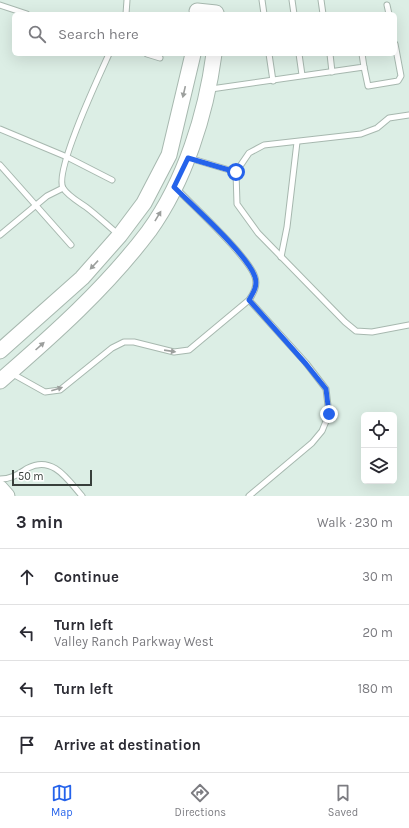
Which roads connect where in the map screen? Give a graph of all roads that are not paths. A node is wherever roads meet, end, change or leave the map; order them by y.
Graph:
1 (127, 0) edge
2 (262, 0) edge
3 (292, 0) edge
4 (321, 0) edge
5 (0, 5) edge
6 (388, 5) dead end
7 (197, 8) edge
8 (216, 9) edge
9 (21, 12) edge
10 (126, 12) edge
11 (264, 12) edge
12 (294, 12) edge
13 (323, 12) edge
14 (389, 12) edge
15 (397, 55) edge
16 (108, 56) edge
17 (154, 56) edge
18 (193, 56) edge
19 (214, 56) edge
20 (269, 56) edge
21 (299, 56) edge
22 (330, 56) edge
23 (362, 56) edge
24 (160, 58) dead end
25 (364, 67) junction
26 (332, 72) junction
27 (302, 75) junction
28 (273, 81) junction
29 (210, 89) junction
30 (409, 115) edge
31 (0, 129) edge
32 (297, 142) junction
33 (67, 157) junction
34 (188, 158) junction
35 (0, 165) edge
36 (236, 172) junction
37 (112, 180) dead end
38 (174, 187) junction
39 (63, 188) junction
40 (36, 205) junction
41 (120, 235) junction
42 (0, 236) edge
43 (71, 245) dead end
44 (135, 247) junction
45 (281, 257) junction
46 (249, 300) junction
47 (409, 325) edge
48 (0, 351) edge
49 (5, 376) edge
50 (0, 479) edge
51 (0, 488) edge
52 (7, 496) edge
53 (82, 496) edge
54 (249, 496) edge

1 - 10 lane
2 - 11 lane
3 - 12 lane
4 - 13 lane
5 - 9 lane
6 - 14 lane
7 - 8 main road
15 - 25 lane
16 - 33 lane
17 - 24 lane
18 -> 41 main road
19 - 29 main road
20 - 28 lane
21 - 27 lane
22 - 26 lane
23 - 25 lane
25 - 26 lane
26 - 27 lane
27 - 28 lane
28 - 29 lane
29 - 34 main road
30 - 32 lane
31 - 33 lane
32 - 36 lane
32 - 45 lane
33 - 37 lane
33 - 39 lane
34 - 36 lane
34 - 38 main road
35 - 40 lane
36 - 45 lane
44 -> 38 main road
38 - 46 lane
39 - 40 lane
39 - 41 lane
40 - 42 lane
40 - 43 lane
41 - 44 main road
41 -> 48 main road
49 -> 44 main road
45 - 47 lane
49 -> 46 lane
46 - 54 lane
50 - 53 lane
51 - 52 main road

